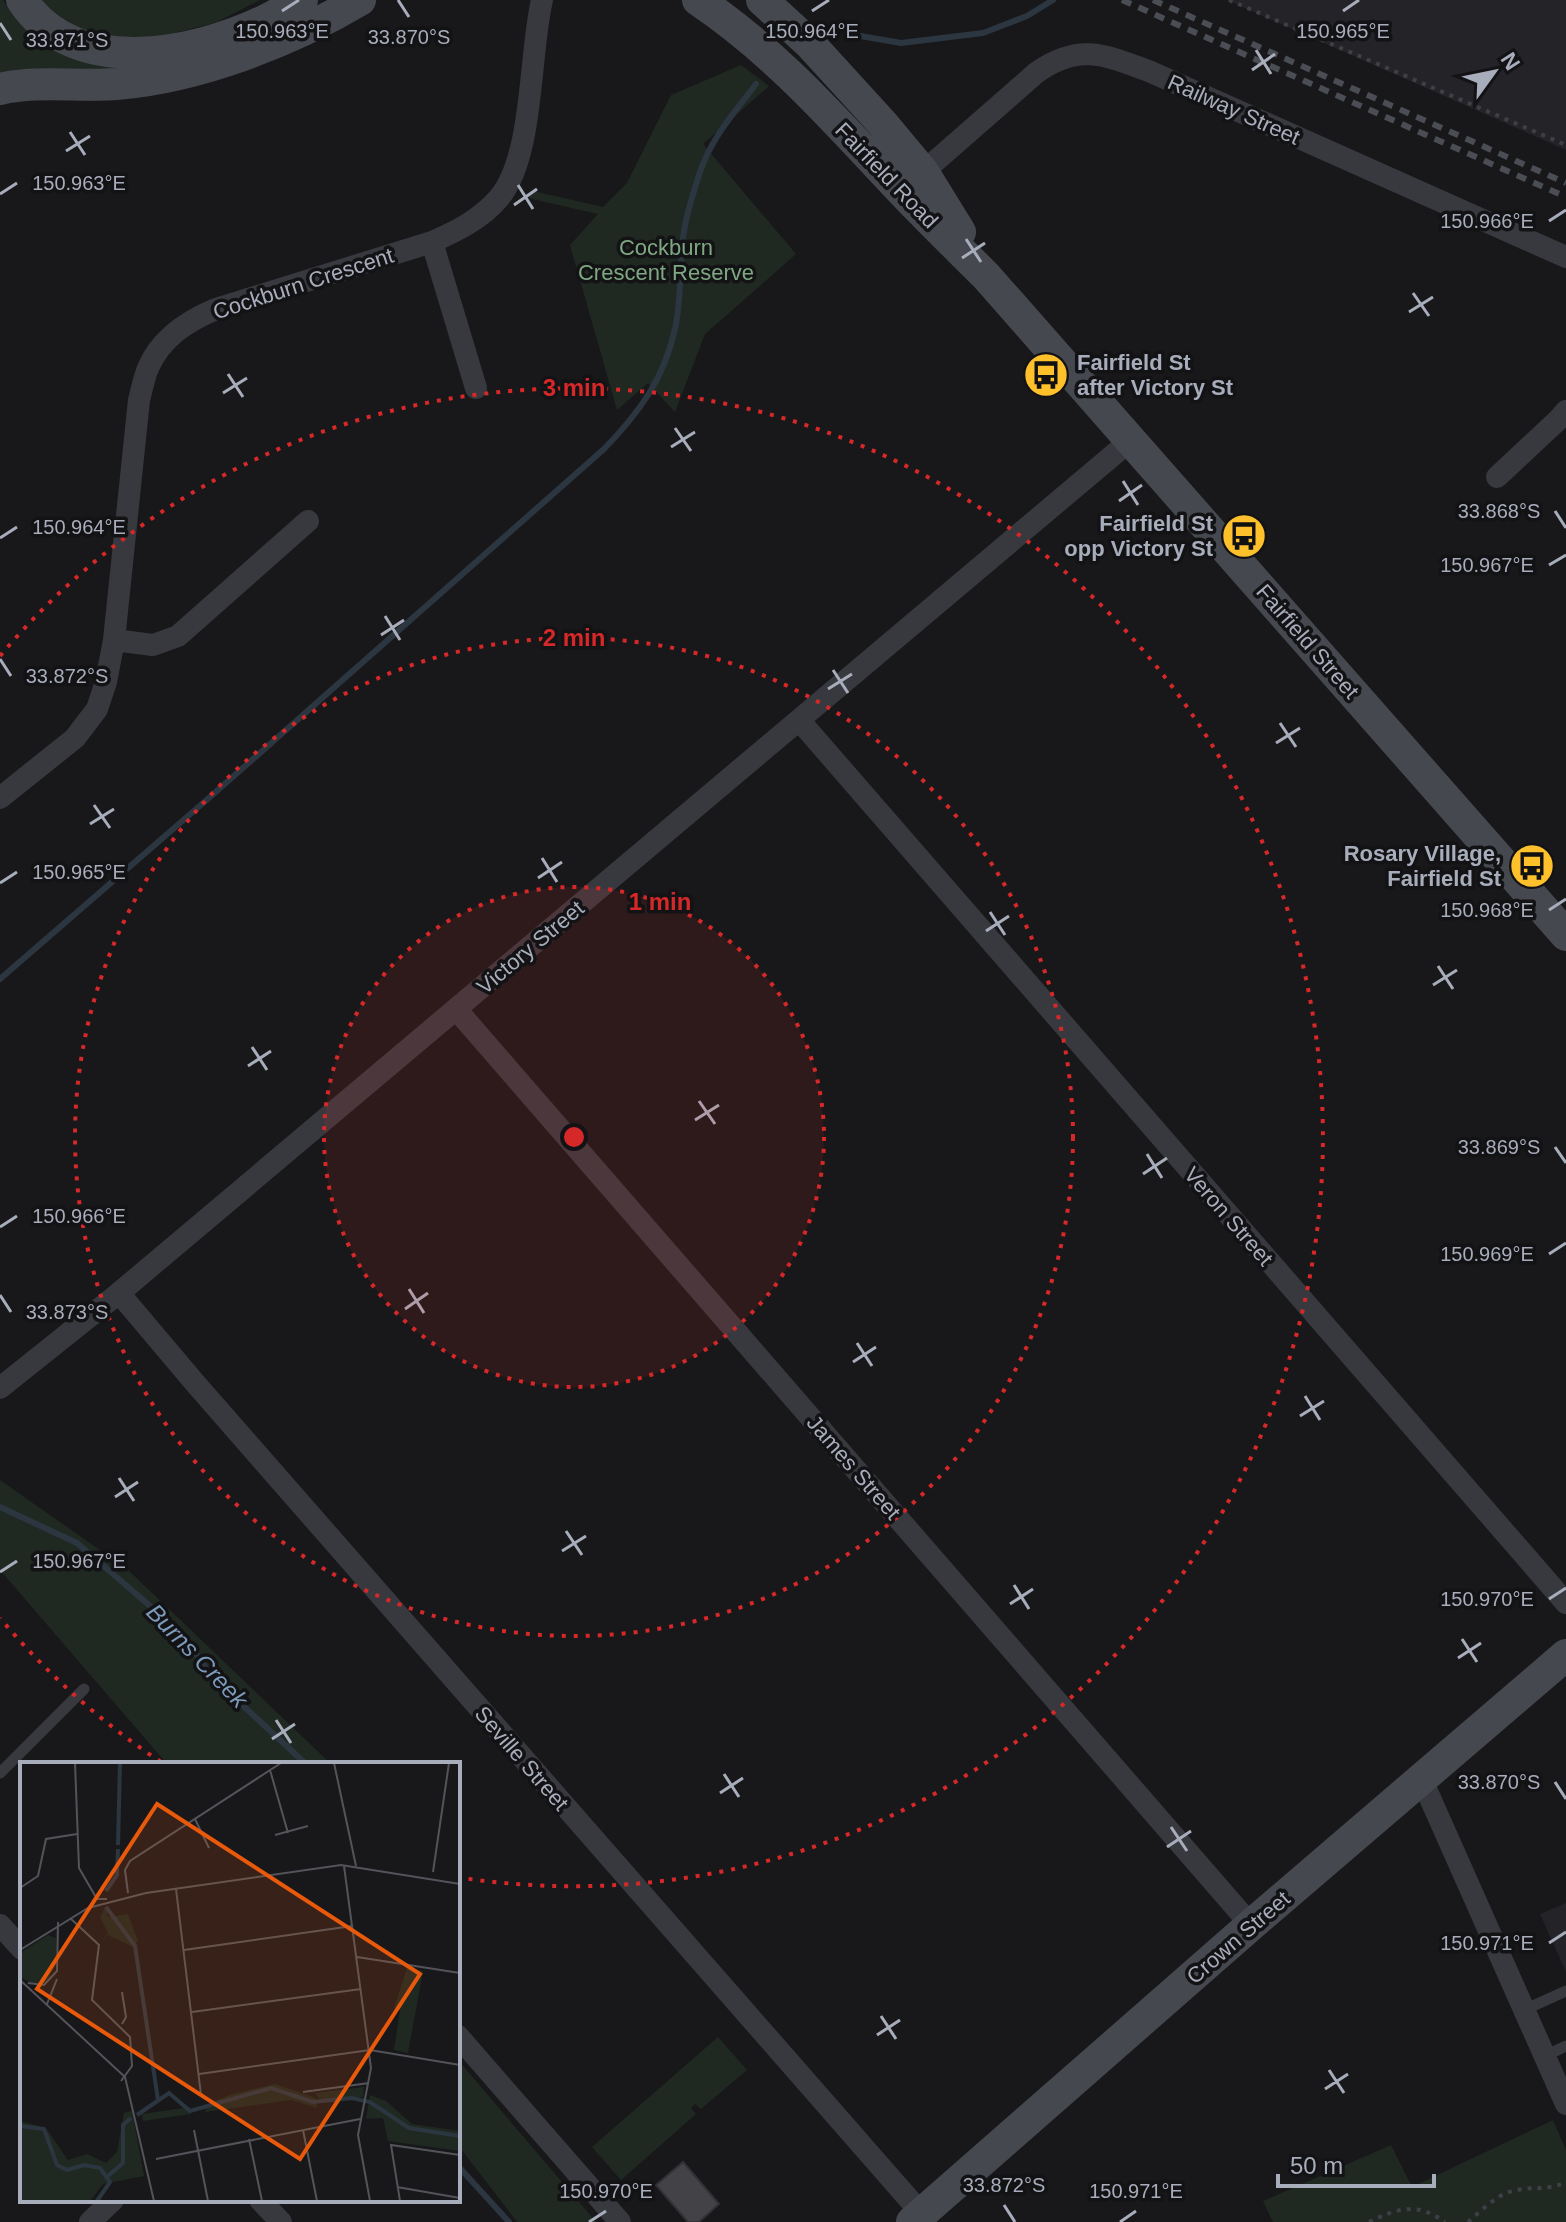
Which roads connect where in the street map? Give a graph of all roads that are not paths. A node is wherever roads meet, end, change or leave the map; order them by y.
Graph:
1 (22, 0) edge
2 (302, 0) edge
3 (360, 0) edge
4 (542, 0) edge
5 (698, 0) edge
6 (768, 2) edge
7 (0, 89) edge
8 (916, 186) junction
9 (432, 242) junction
10 (1566, 257) edge
11 (986, 276) joint
12 (476, 388) dead end
13 (1566, 411) edge
14 (1131, 440) junction
15 (1497, 477) dead end
16 (308, 521) dead end
17 (114, 640) junction
18 (799, 720) junction
19 (0, 798) edge
20 (1566, 935) edge
21 (456, 1009) junction
22 (119, 1293) junction
23 (0, 1388) edge
24 (1566, 1603) edge
25 (1566, 1655) edge
26 (84, 1689) dead end
27 (0, 1773) edge
28 (1422, 1780) junction
29 (0, 1925) edge
30 (1251, 1925) junction
31 (20, 1947) edge
32 (1566, 1991) edge
33 (1524, 2010) junction
34 (460, 2038) edge
35 (1566, 2046) edge
36 (1545, 2056) junction
37 (1566, 2104) edge
38 (111, 2202) edge
39 (262, 2202) edge
40 (920, 2219) edge
41 (90, 2222) edge
42 (281, 2222) edge
43 (620, 2222) edge

1 - 2 main road
3 - 7 main road
4 - 9 street, Cockburn Crescent
5 - 8 main road, Fairfield Road
6 - 8 main road, Fairfield Road
8 - 10 street, Railway Street
8 - 11 main road, Fairfield Road
9 - 12 street
9 - 17 street, Cockburn Crescent
11 - 14 main road, Fairfield Street
13 - 15 street
14 - 18 street, Victory Street
14 - 20 main road, Fairfield Street
16 - 17 street
17 - 19 street, Cockburn Crescent
18 - 21 street, Victory Street
18 - 24 street, Veron Street
21 - 22 street, Victory Street
21 - 30 street, James Street
22 - 23 street, Victory Street
22 - 40 street, Seville Street
25 - 28 main road, Crown Street
26 - 27 lane
28 - 30 main road, Crown Street
28 - 33 street
29 - 31 street
30 - 40 main road, Crown Street
32 - 33 lane
33 - 36 street
34 - 43 street
35 - 36 lane
36 - 37 street
38 - 41 street
39 - 42 street

